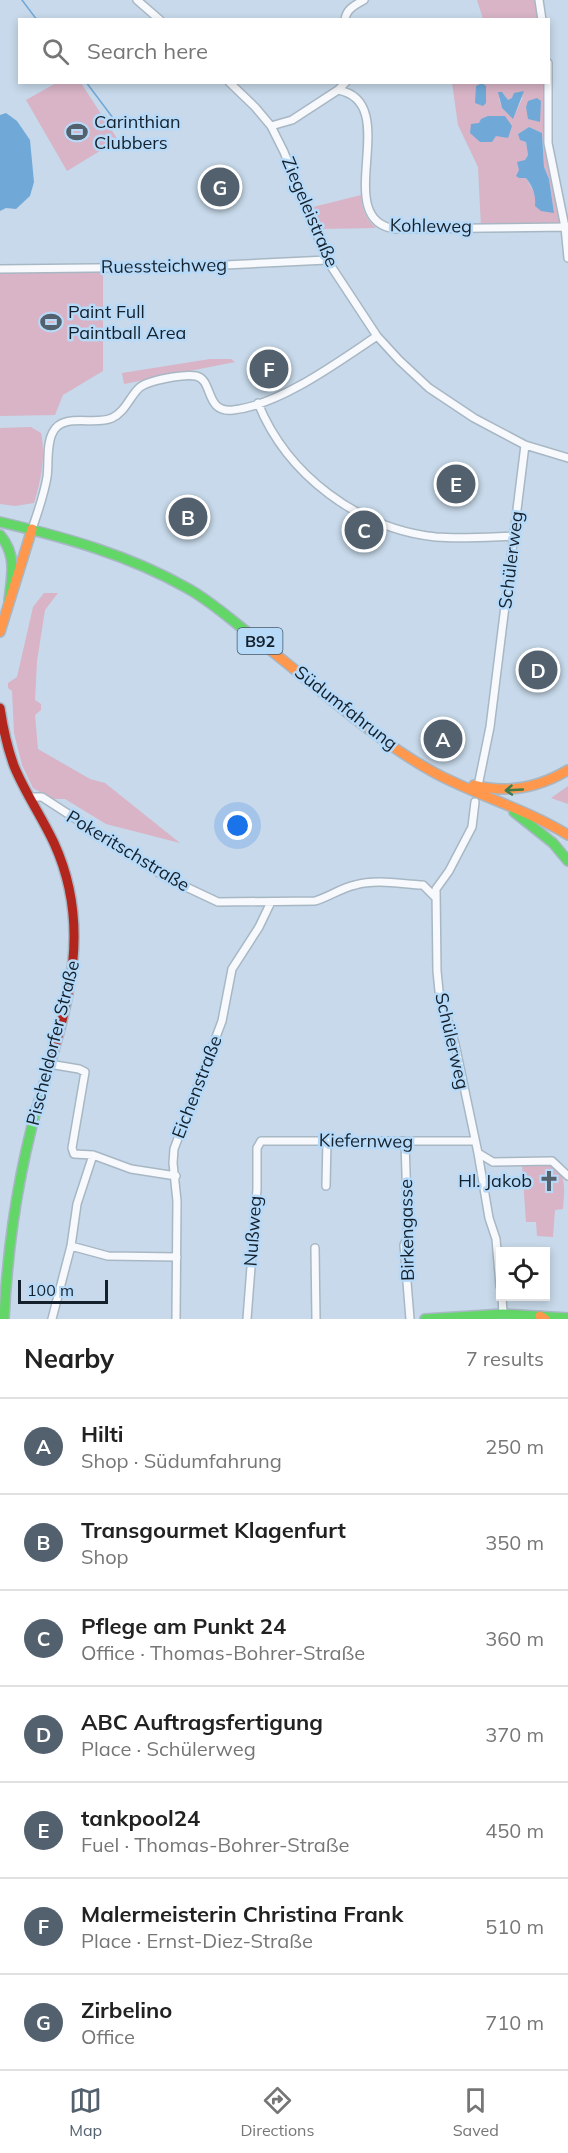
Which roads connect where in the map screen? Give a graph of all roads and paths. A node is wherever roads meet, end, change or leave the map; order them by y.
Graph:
1 (137, 0) edge
2 (364, 0) edge
3 (539, 0) edge
4 (158, 18) edge
5 (345, 18) edge
6 (542, 18) edge
7 (231, 84) edge
8 (344, 84) edge
9 (549, 84) edge
10 (338, 90) junction
11 (271, 126) junction
12 (567, 227) edge
13 (568, 258) edge
14 (327, 260) junction
15 (0, 269) edge
16 (377, 336) junction
17 (258, 403) junction
18 (525, 445) junction
19 (568, 458) edge
20 (0, 522) edge
21 (32, 529) junction
22 (0, 535) edge
23 (514, 536) junction
24 (9, 600) junction
25 (0, 632) edge
26 (0, 708) edge
27 (568, 770) edge
28 (440, 774) junction
29 (479, 781) dead end
30 (30, 797) junction
31 (499, 801) junction
32 (475, 802) dead end
33 (568, 835) edge
34 (568, 861) edge
35 (439, 883) junction
36 (423, 885) junction
37 (435, 897) junction
38 (271, 902) junction
39 (49, 1064) junction
40 (327, 1140) junction
41 (405, 1141) junction
42 (475, 1141) junction
43 (259, 1144) joint
44 (478, 1153) junction
45 (93, 1155) junction
46 (493, 1162) junction
47 (481, 1171) junction
48 (176, 1176) junction
49 (568, 1176) edge
50 (326, 1186) dead end
51 (71, 1246) junction
52 (497, 1247) edge
53 (315, 1248) dead end
54 (177, 1257) junction
55 (502, 1301) edge
56 (503, 1314) junction
57 (542, 1318) edge
58 (568, 1318) edge
59 (4, 1319) edge
60 (52, 1319) edge
61 (176, 1319) edge
62 (247, 1319) edge
63 (316, 1319) edge
64 (410, 1319) edge
65 (425, 1319) edge

1 - 4 street
2 - 5 street
3 - 6 street
7 - 11 street, Ziegeleistraße
8 - 10 street
9 - 12 street
10 - 11 street
10 - 12 street, Kohleweg
11 - 14 street, Ziegeleistraße
12 - 13 street
14 - 15 street, Ruessteichweg
14 - 16 street, Ziegeleistraße
16 - 17 street
16 - 18 street, Ziegeleistraße
17 - 21 street
17 - 23 street
18 - 19 street, Ziegeleistraße
18 - 23 street, Schülerweg
20 - 21 main road, B92
21 - 24 main road
21 - 28 main road, Südumfahrung / B92
22 - 24 main road
23 - 29 street, Schülerweg
24 - 25 main road
26 - 30 main road, Pischeldorfer Straße
27 -> 28 main road, B92
28 - 31 main road, Südumfahrung / B92
30 - 38 street, Pokeritschstraße
30 - 39 main road, Pischeldorfer Straße
31 - 33 main road, Südumfahrung / B92
31 - 34 main road, B92
32 - 35 street, Schülerweg
35 - 36 street, Pokeritschstraße
35 - 37 street, Schülerweg
36 - 37 street
36 - 38 street, Pokeritschstraße
37 - 42 street, Schülerweg
38 - 48 street, Eichenstraße
39 - 45 street
39 - 59 main road, Pischeldorfer Straße
40 - 41 street, Kiefernweg
40 - 43 street, Kiefernweg
40 - 50 street
41 - 42 street, Kiefernweg
41 - 64 street, Birkengasse
42 - 44 street, Schülerweg
43 - 62 street, Nußweg
44 - 46 street
44 - 47 street, Schülerweg
45 - 48 street
45 - 51 street
46 - 47 street
46 - 49 street
47 - 52 street, Schülerweg
48 - 54 street, Eichenstraße
51 - 54 street
51 - 60 street
53 - 63 street
54 - 61 street, Eichenstraße
55 - 56 street
56 - 57 main road
56 - 65 main road
57 - 58 main road

